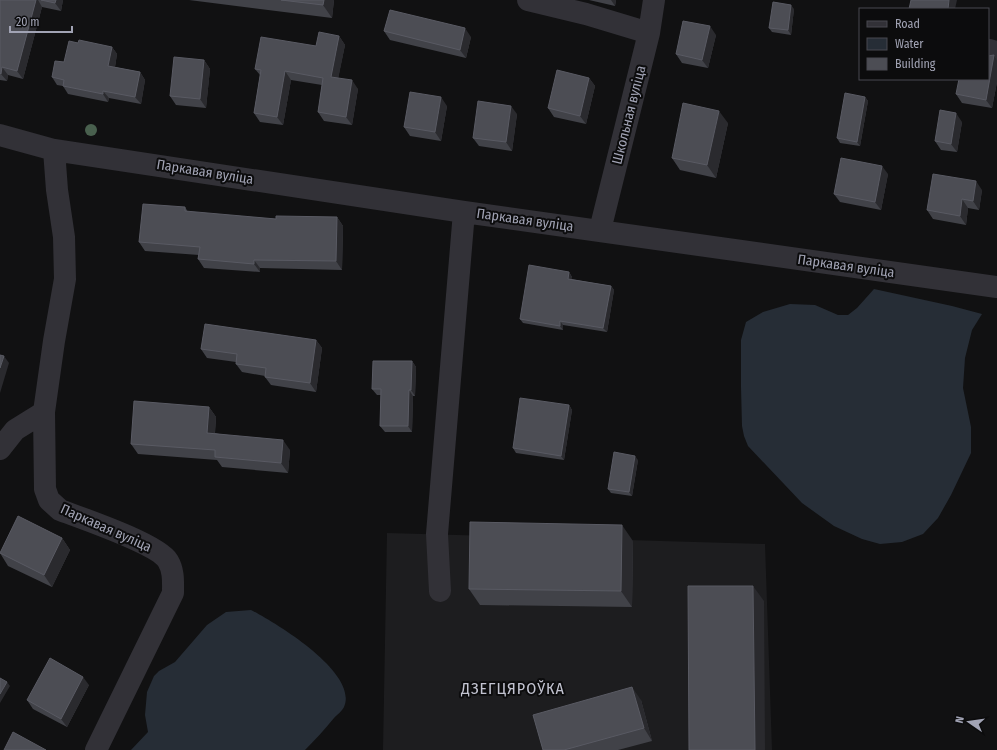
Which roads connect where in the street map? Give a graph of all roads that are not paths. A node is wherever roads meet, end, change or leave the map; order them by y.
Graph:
1 (528, 0) edge
2 (654, 0) edge
3 (649, 33) junction
4 (0, 135) edge
5 (54, 150) junction
6 (464, 212) junction
7 (600, 230) junction
8 (997, 287) edge
9 (44, 412) junction
10 (0, 449) edge
11 (440, 591) dead end
12 (96, 750) edge

1 - 3 street
2 - 3 street, Школьная вуліца
3 - 7 street, Школьная вуліца
4 - 5 street, Паркавая вуліца
5 - 6 street, Паркавая вуліца
5 - 9 street, Паркавая вуліца
6 - 7 street, Паркавая вуліца
6 - 11 street
7 - 8 street, Паркавая вуліца
9 - 10 street
9 - 12 street, Паркавая вуліца

